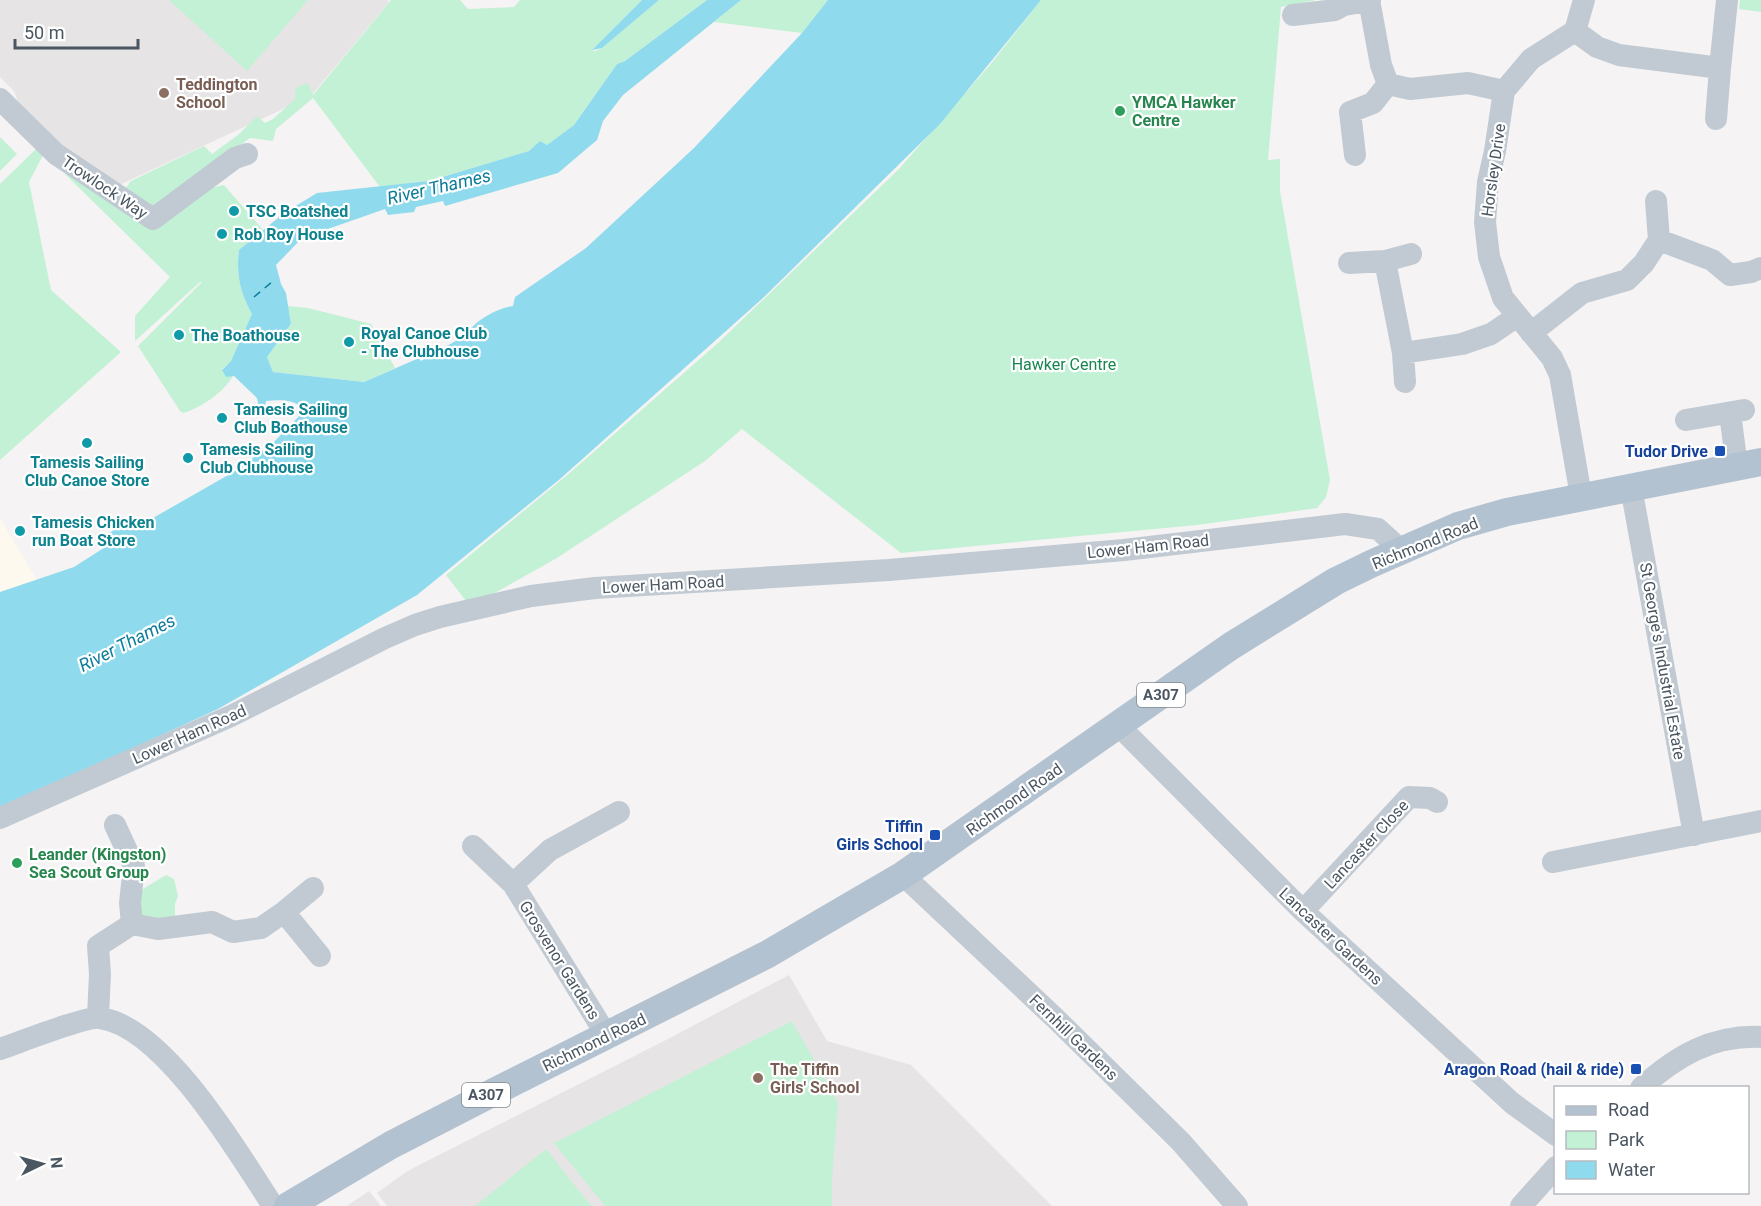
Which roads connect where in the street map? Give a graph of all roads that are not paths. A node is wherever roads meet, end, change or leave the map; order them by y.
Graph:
1 (1584, 0) edge
2 (1726, 0) edge
3 (1369, 1) edge
4 (1293, 15) dead end
5 (1575, 31) junction
6 (1720, 68) junction
7 (1388, 84) junction
8 (1504, 91) junction
9 (0, 99) edge
10 (1716, 119) dead end
11 (247, 154) dead end
12 (1355, 155) dead end
13 (1656, 201) dead end
14 (1659, 240) junction
15 (1411, 254) dead end
16 (1384, 261) junction
17 (1349, 263) dead end
18 (1761, 268) edge
19 (1524, 325) junction
20 (1403, 352) junction
21 (1405, 382) dead end
22 (1686, 420) dead end
23 (1749, 464) edge
24 (1631, 488) junction
25 (1581, 496) junction
26 (1395, 553) junction
27 (1119, 725) junction
28 (1437, 802) dead end
29 (619, 812) dead end
30 (0, 818) edge
31 (1761, 821) edge
32 (115, 825) dead end
33 (1694, 835) junction
34 (473, 846) dead end
35 (1553, 862) dead end
36 (903, 875) junction
37 (513, 884) junction
38 (313, 888) dead end
39 (1303, 911) junction
40 (284, 912) junction
41 (132, 924) junction
42 (320, 956) dead end
43 (98, 1017) junction
44 (607, 1036) junction
45 (1761, 1037) edge
46 (0, 1049) edge
47 (1643, 1086) edge
48 (1554, 1134) edge
49 (1554, 1169) edge
50 (273, 1206) edge
51 (288, 1206) edge
52 (1237, 1206) edge
53 (1521, 1206) edge

1 - 5 street
2 - 6 street
3 - 4 street
3 - 7 street
5 - 6 street
5 - 8 street
6 - 10 street
7 - 8 street
7 - 12 street
8 - 19 street, Horsley Drive
9 - 11 street, Trowlock Way
13 - 14 street
14 - 18 street
14 - 19 street
15 - 16 street
16 - 17 street
16 - 20 street
19 - 20 street
19 - 25 street, Horsley Drive
20 - 21 street
22 - 23 street
23 - 24 main road, Richmond Road / A307
24 - 25 main road, Richmond Road / A307
24 - 33 street, St George's Industrial Estate
25 - 26 main road, Richmond Road / A307
26 - 27 main road, Richmond Road / A307
26 - 30 street, Lower Ham Road
27 - 36 main road, Richmond Road / A307
27 - 39 street, Lancaster Gardens
28 - 39 street, Lancaster Close
29 - 37 street, Grosvenor Gardens
31 - 33 street
32 - 41 street
33 - 35 street
34 - 37 street, Grosvenor Gardens
36 - 44 main road, Richmond Road / A307
36 - 52 street, Fernhill Gardens
37 - 44 street, Grosvenor Gardens
38 - 40 street
39 - 48 street, Lancaster Gardens
40 - 41 street
40 - 42 street
41 - 43 street
43 - 46 street
43 - 50 street
44 - 51 main road, Richmond Road / A307
45 - 47 street
49 - 53 street

